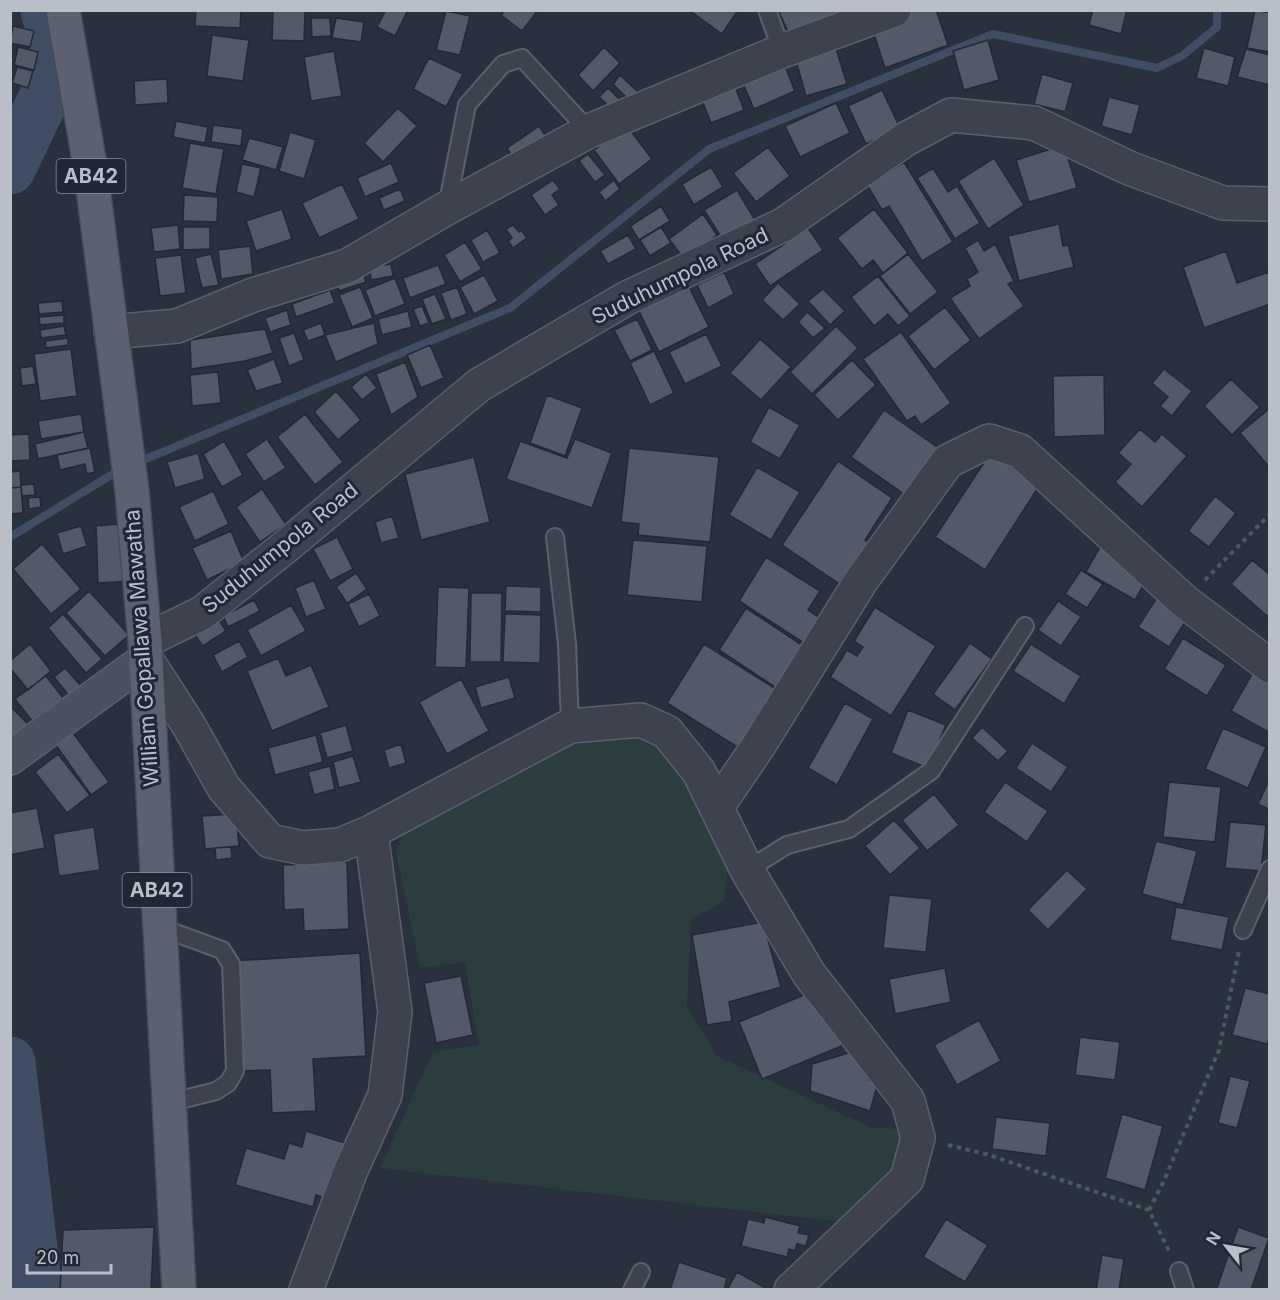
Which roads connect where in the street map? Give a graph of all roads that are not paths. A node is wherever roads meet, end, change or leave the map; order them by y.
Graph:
1 (63, 10) edge
2 (767, 10) edge
3 (894, 10) edge
4 (782, 51) junction
5 (589, 131) junction
6 (1269, 204) edge
7 (447, 208) junction
8 (112, 337) junction
9 (555, 537) dead end
10 (1025, 626) dead end
11 (146, 650) junction
12 (1269, 666) edge
13 (570, 726) junction
14 (10, 758) edge
15 (717, 807) junction
16 (371, 832) junction
17 (1269, 869) edge
18 (747, 870) junction
19 (159, 927) junction
20 (1243, 930) road end
21 (168, 1103) junction
22 (1179, 1271) road end
23 (641, 1272) dead end
24 (179, 1290) edge
25 (306, 1290) edge
26 (632, 1290) edge
27 (791, 1290) edge
28 (1185, 1290) edge

1 - 8 main road, William Gopallawa Mawatha / AB42
2 - 4 lane
3 - 4 street
4 - 5 street
5 - 7 street
5 - 7 lane
6 - 11 street, Suduhumpola Road
7 - 8 street
8 - 11 main road, William Gopallawa Mawatha / AB42
9 - 13 lane
10 - 18 lane
11 - 14 street
11 - 16 street
11 - 19 main road, William Gopallawa Mawatha / AB42
12 - 15 street
13 - 15 street
13 - 16 street
15 - 18 street
16 - 25 street
17 - 20 lane
18 - 27 street
19 - 21 main road, William Gopallawa Mawatha / AB42
19 - 21 lane
21 - 24 main road, William Gopallawa Mawatha / AB42
22 - 28 lane
23 - 26 lane

